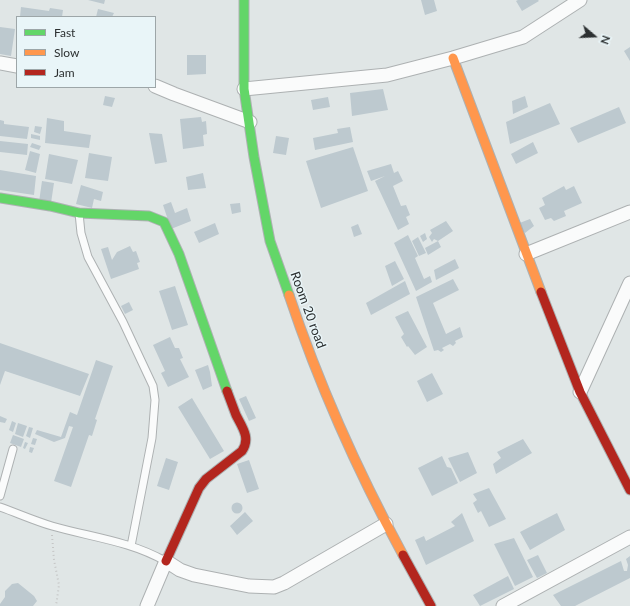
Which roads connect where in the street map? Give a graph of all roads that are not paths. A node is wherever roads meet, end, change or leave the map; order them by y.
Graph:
1 (244, 0) edge
2 (580, 0) edge
3 (453, 58) junction
4 (0, 63) edge
5 (16, 66) edge
6 (156, 86) edge
7 (244, 89) junction
8 (250, 122) junction
9 (0, 198) edge
10 (630, 212) edge
11 (79, 213) junction
12 (526, 254) junction
13 (630, 283) edge
14 (580, 392) junction
15 (13, 449) dead end
16 (630, 490) edge
17 (0, 496) edge
18 (0, 507) edge
19 (386, 524) junction
20 (630, 536) edge
21 (131, 546) junction
22 (166, 561) junction
23 (147, 606) edge
24 (431, 606) edge
25 (503, 606) edge

1 - 7 street, Room 20 road
2 - 3 street
3 - 7 street
3 - 12 street
4 - 5 street
6 - 8 street
7 - 8 street, Room 20 road
8 - 19 street, Room 20 road
9 - 11 street
10 - 12 street
11 - 21 lane
11 - 22 street
12 - 14 street
13 - 14 street
14 - 16 street
15 - 17 lane
18 - 21 lane
19 - 22 street
19 - 24 street, Room 20 road
20 - 25 street
21 - 22 lane
22 - 23 street

